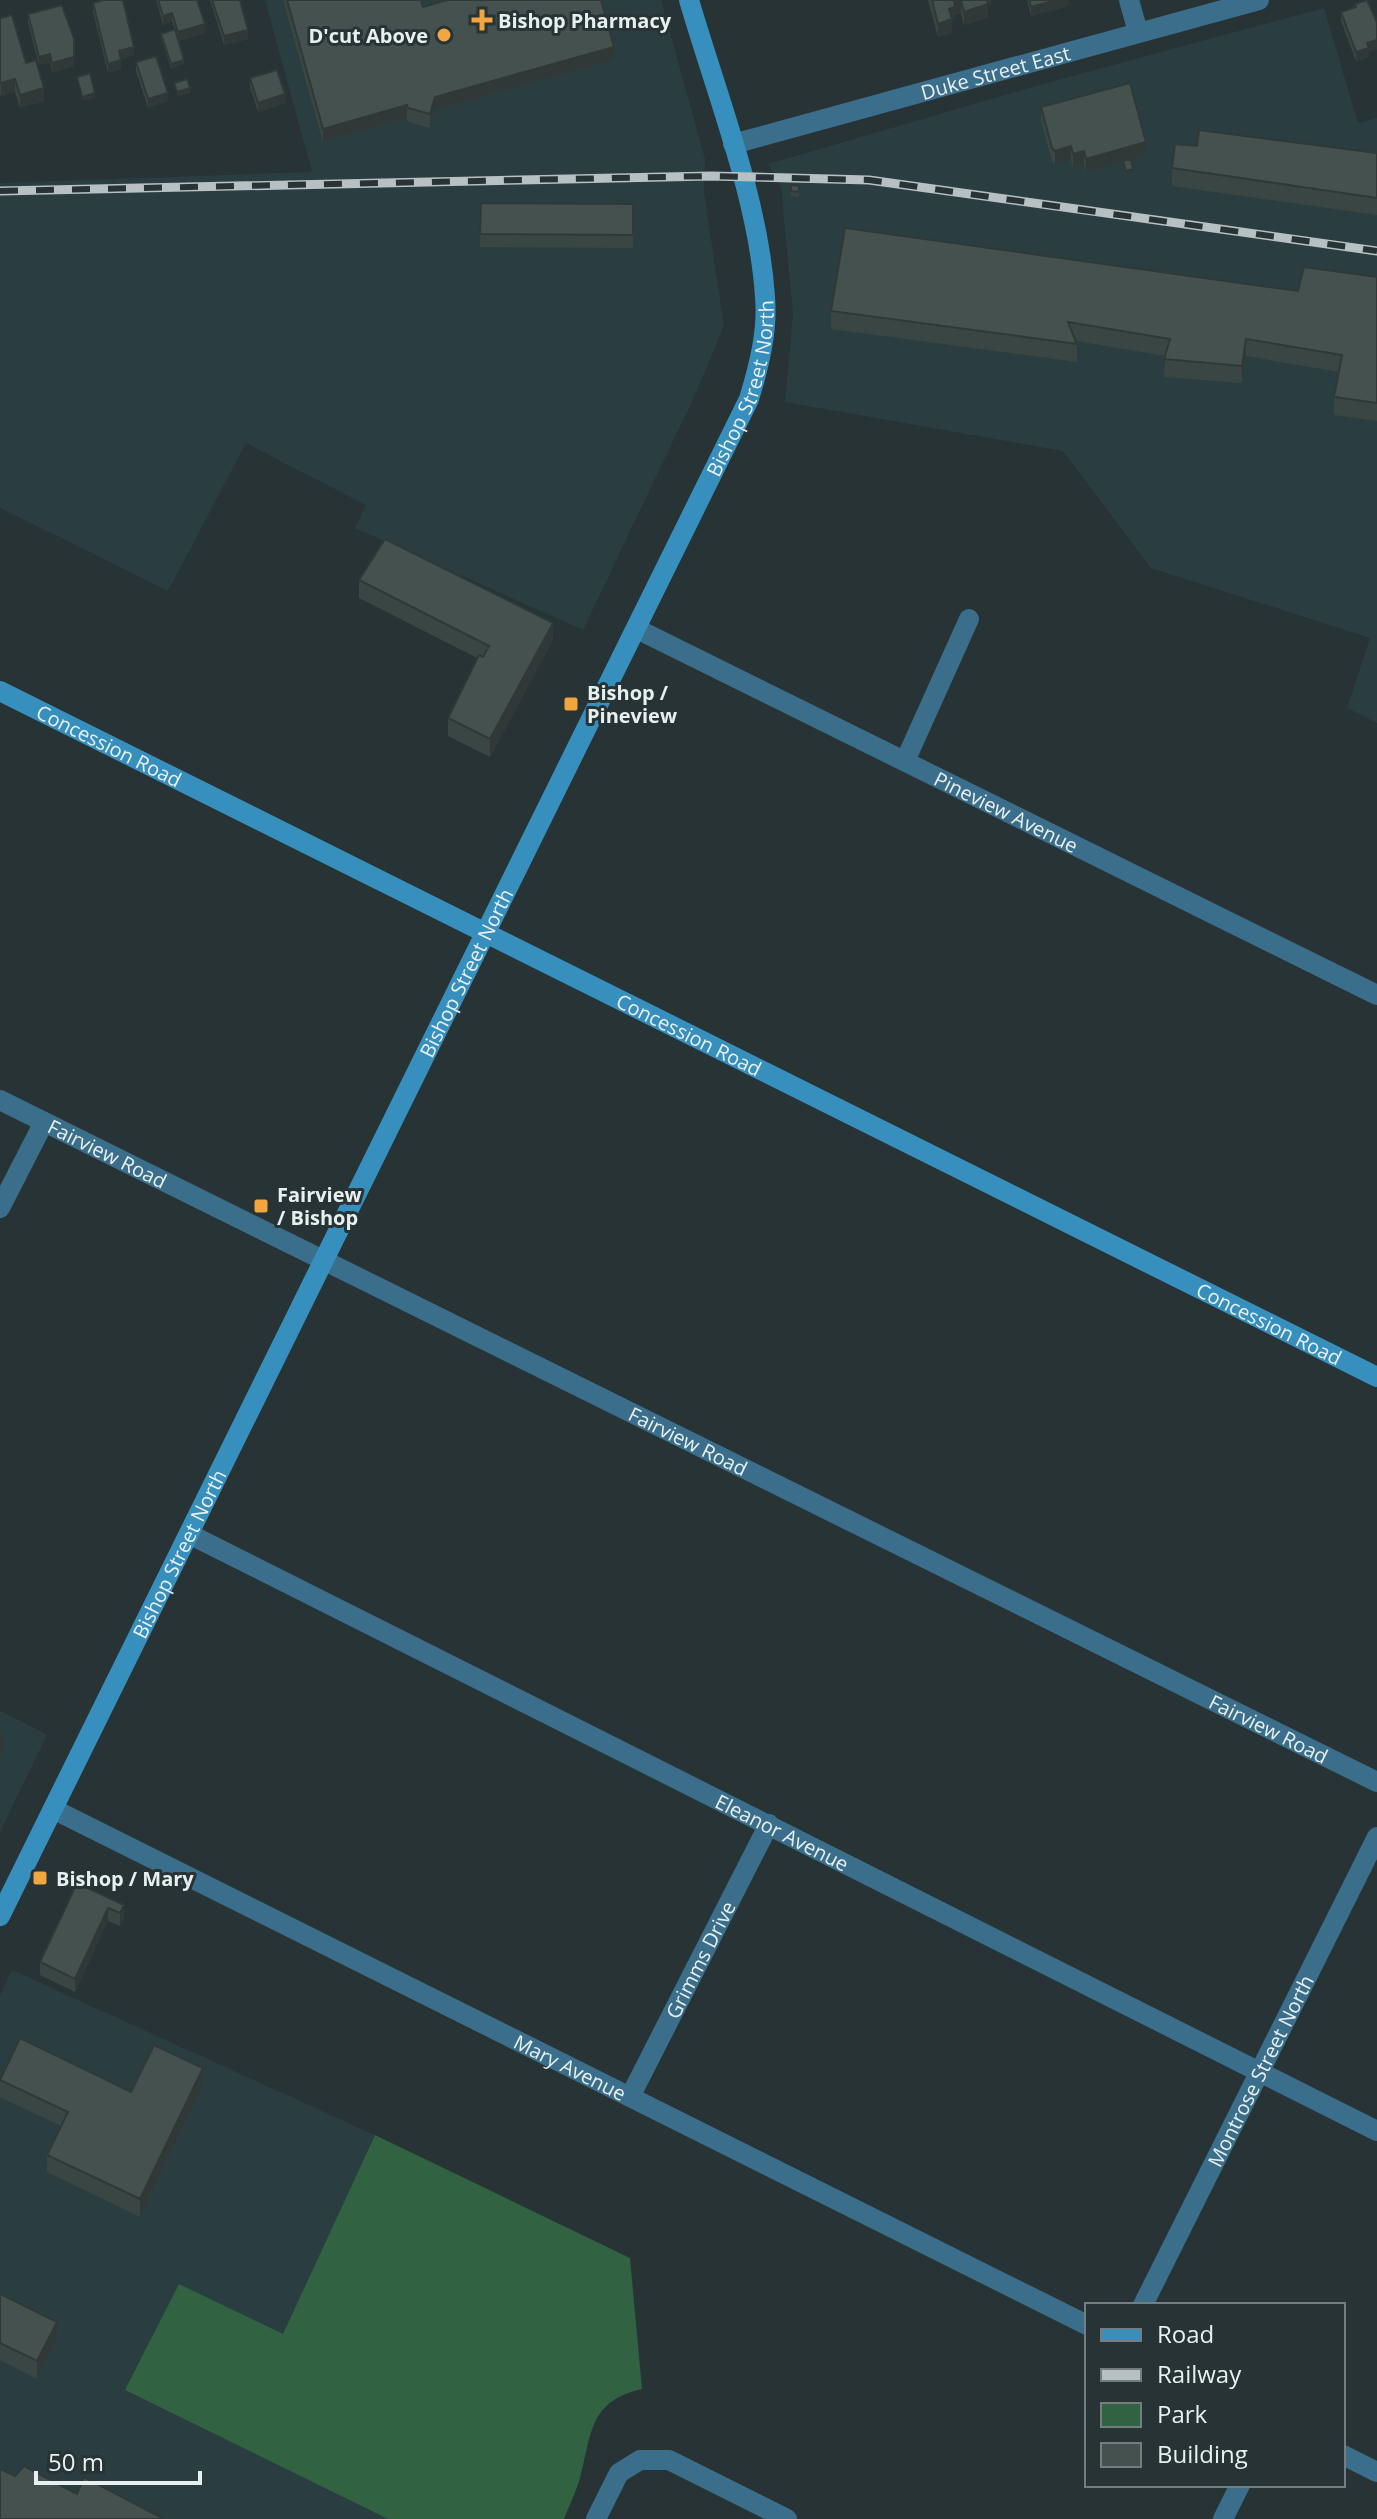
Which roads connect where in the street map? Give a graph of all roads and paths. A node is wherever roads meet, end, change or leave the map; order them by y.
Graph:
1 (689, 0) edge
2 (1129, 0) edge
3 (1259, 0) edge
4 (1138, 32) junction
5 (733, 144) junction
6 (969, 619) dead end
7 (637, 629) junction
8 (0, 691) edge
9 (906, 759) junction
10 (486, 934) junction
11 (1377, 995) edge
12 (0, 1100) edge
13 (44, 1122) junction
14 (0, 1208) edge
15 (326, 1259) junction
16 (1377, 1377) edge
17 (189, 1534) junction
18 (1377, 1782) edge
19 (53, 1809) junction
20 (769, 1824) junction
21 (1377, 1837) edge
22 (0, 1916) edge
23 (1259, 2069) junction
24 (631, 2095) junction
25 (1377, 2131) edge
26 (1144, 2303) edge
27 (1085, 2324) edge
28 (1345, 2456) edge
29 (1377, 2472) edge
30 (1239, 2487) edge
31 (596, 2519) edge
32 (787, 2519) edge
33 (1223, 2519) edge

1 - 5 main road, Bishop Street North
2 - 4 street
3 - 4 street, Duke Street East
4 - 5 street, Duke Street East
5 - 7 main road, Bishop Street North
6 - 9 street
7 - 9 street, Pineview Avenue
7 - 10 main road, Bishop Street North
8 - 10 main road, Concession Road
9 - 11 street, Pineview Avenue
10 - 15 main road, Bishop Street North
10 - 16 main road, Concession Road
12 - 13 street, Fairview Road
13 - 14 street
13 - 15 street, Fairview Road
15 - 17 main road, Bishop Street North
15 - 18 street, Fairview Road
17 - 19 main road, Bishop Street North
17 - 20 street, Eleanor Avenue
19 - 22 main road, Bishop Street North
19 - 24 street, Mary Avenue
20 - 23 street, Eleanor Avenue
20 - 24 street, Grimms Drive
21 - 23 street, Montrose Street North
23 - 25 street, Eleanor Avenue
23 - 26 street, Montrose Street North
24 - 27 street, Mary Avenue
28 - 29 street
30 - 33 street
31 - 32 street

